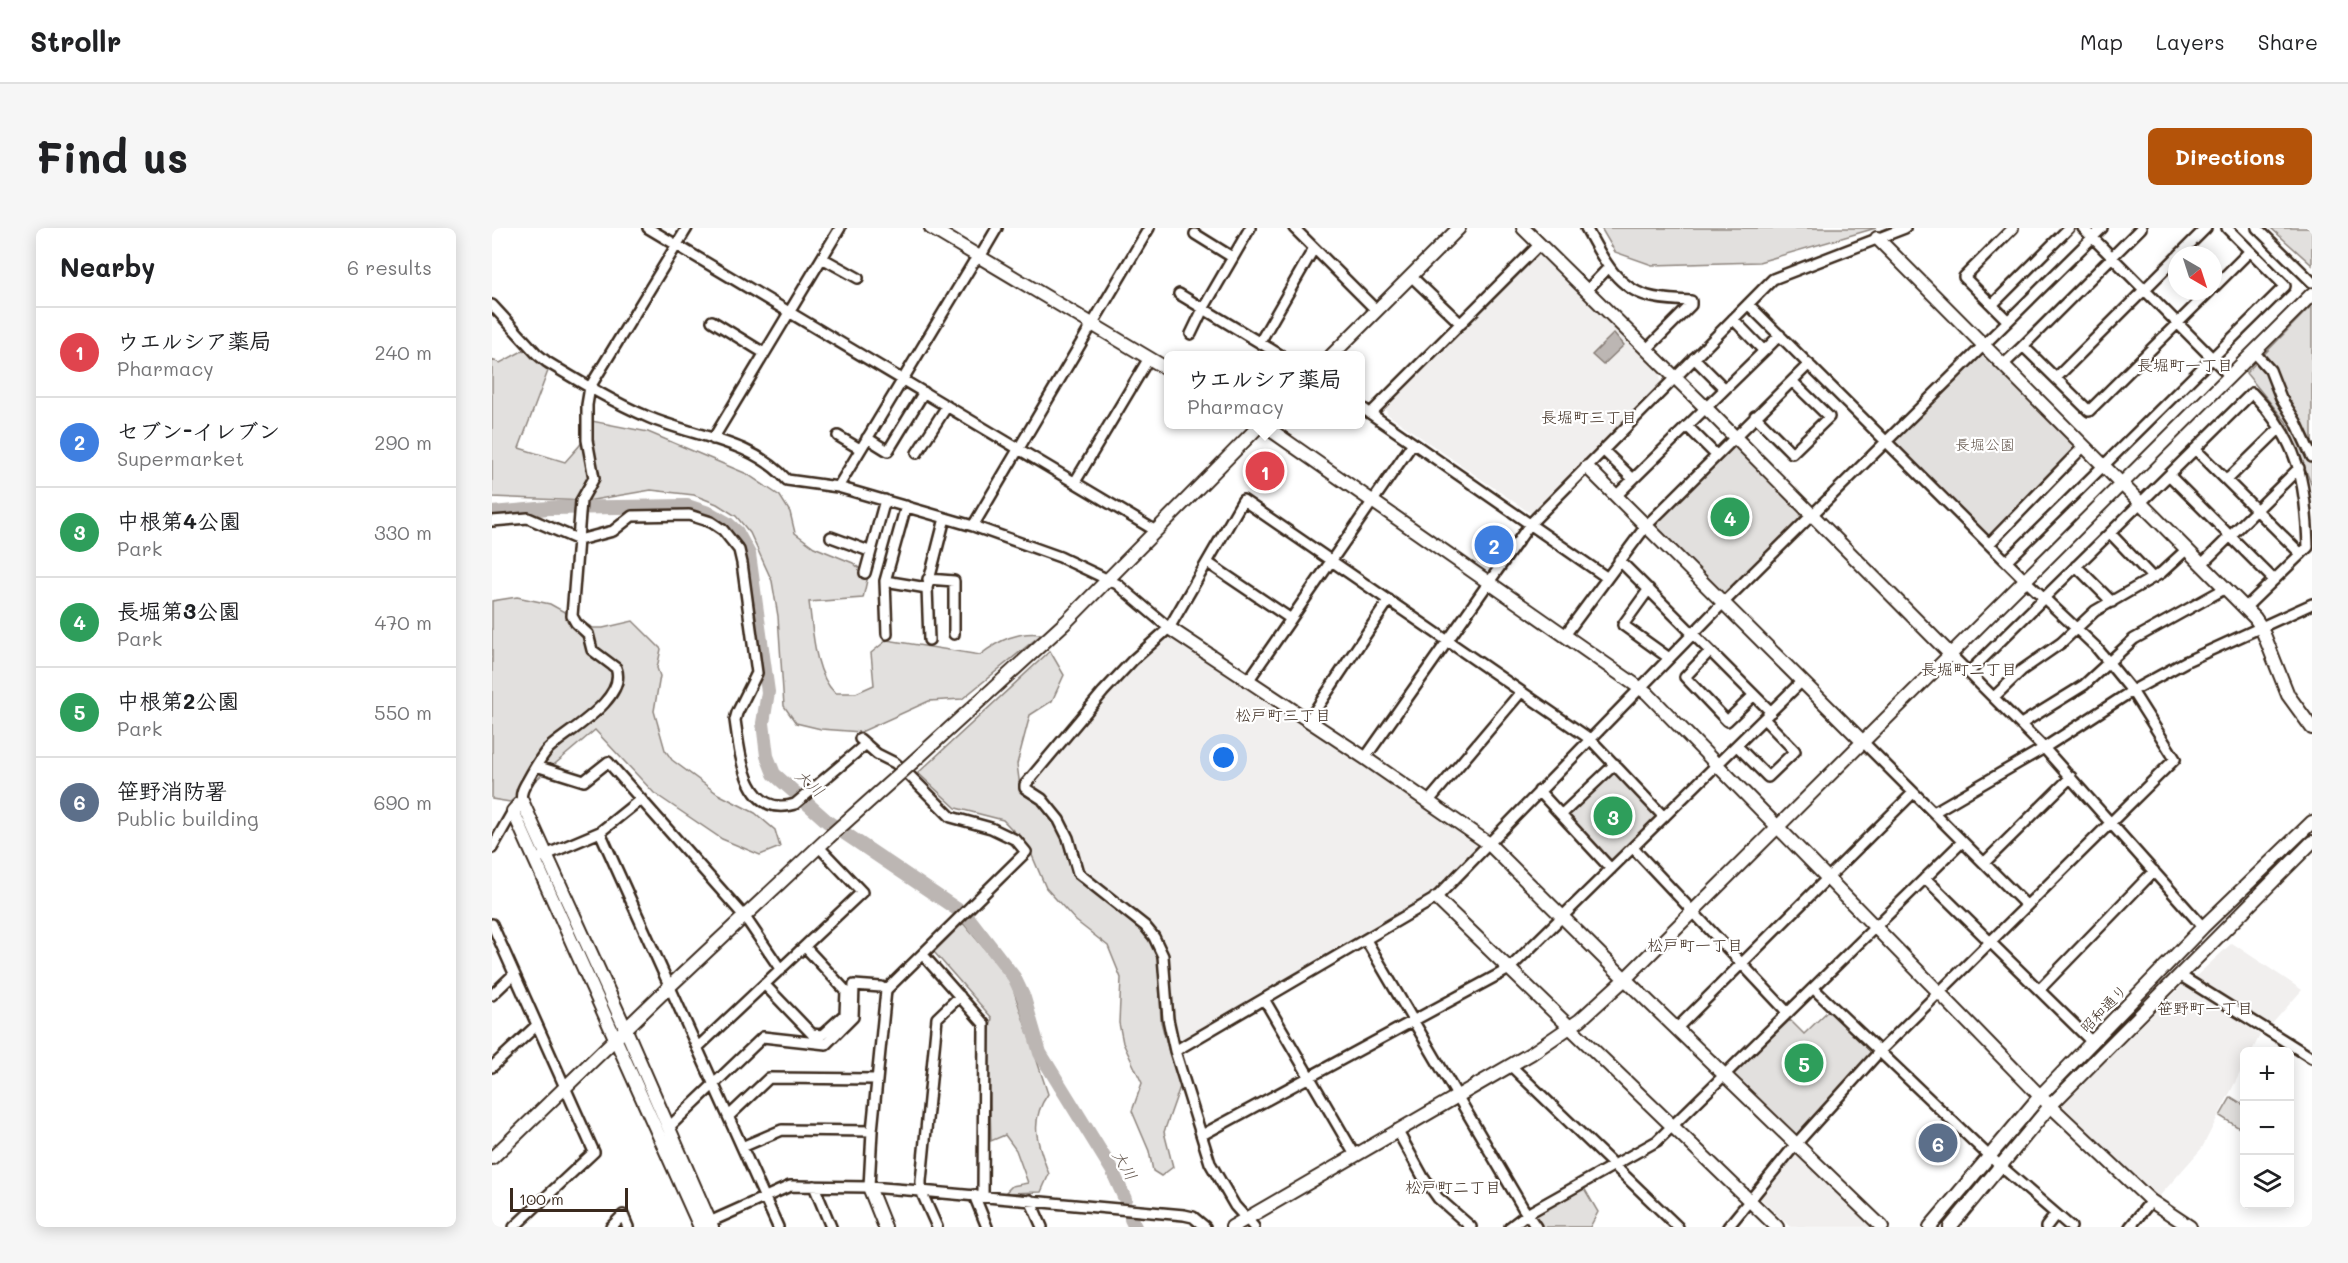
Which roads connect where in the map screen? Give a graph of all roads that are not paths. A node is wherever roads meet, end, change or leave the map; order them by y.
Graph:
1 (648, 228) edge
2 (687, 228) edge
3 (840, 228) edge
4 (931, 228) edge
5 (997, 228) edge
6 (1149, 228) edge
7 (1250, 228) edge
8 (1294, 228) edge
9 (1459, 228) edge
10 (1523, 228) edge
11 (1586, 228) edge
12 (1905, 228) edge
13 (2013, 228) edge
14 (2069, 228) edge
15 (2083, 228) edge
16 (2103, 228) edge
17 (2141, 228) edge
18 (2206, 228) edge
19 (2227, 228) edge
20 (2258, 228) edge
21 (1195, 234) dead end
22 (1877, 238) junction
23 (2093, 238) junction
24 (1540, 244) junction
25 (677, 245) junction
26 (2188, 246) edge
27 (1314, 248) junction
28 (2250, 251) junction
29 (980, 257) junction
30 (1232, 257) junction
31 (2112, 257) junction
32 (822, 258) junction
33 (2168, 266) edge
34 (1609, 267) junction
35 (1411, 276) junction
36 (858, 278) dead end
37 (2222, 280) edge
38 (2312, 282) edge
39 (1587, 290) junction
40 (2145, 290) junction
41 (1179, 294) dead end
42 (2312, 294) edge
43 (2202, 300) edge
44 (1748, 304) junction
45 (492, 305) edge
46 (1992, 305) junction
47 (1203, 309) junction
48 (1376, 310) junction
49 (790, 313) junction
50 (1733, 319) junction
51 (712, 321) dead end
52 (2008, 321) junction
53 (1093, 323) junction
54 (2178, 323) junction
55 (1461, 324) junction
56 (1191, 334) dead end
57 (1780, 335) junction
58 (1260, 342) junction
59 (1983, 345) junction
60 (2023, 346) junction
61 (1647, 349) junction
62 (1274, 351) edge
63 (1336, 351) edge
64 (1764, 351) junction
65 (764, 352) junction
66 (2254, 352) junction
67 (2212, 357) junction
68 (1149, 358) junction
69 (1694, 358) junction
70 (1809, 364) junction
71 (2003, 365) junction
72 (1164, 367) edge
73 (2230, 376) junction
74 (1675, 378) junction
75 (2056, 378) junction
76 (903, 380) junction
77 (1792, 381) junction
78 (590, 387) junction
79 (1725, 389) junction
80 (924, 392) junction
81 (947, 406) junction
82 (1706, 408) junction
83 (1365, 410) edge
84 (1371, 414) junction
85 (1755, 416) junction
86 (1687, 426) junction
87 (2280, 428) junction
88 (1256, 429) edge
89 (1268, 429) edge
90 (838, 436) dead end
91 (1734, 436) junction
92 (867, 438) junction
93 (713, 439) junction
94 (1886, 441) junction
95 (1413, 443) junction
96 (2084, 446) junction
97 (860, 449) junction
98 (1020, 449) junction
99 (2196, 449) junction
100 (1604, 450) junction
101 (917, 453) dead end
102 (1716, 454) junction
103 (2312, 457) edge
104 (2103, 464) junction
105 (1587, 467) junction
106 (2299, 468) junction
107 (2169, 475) junction
108 (1633, 479) junction
109 (2227, 480) junction
110 (1075, 482) junction
111 (2122, 483) junction
112 (838, 487) junction
113 (1616, 496) junction
114 (885, 500) junction
115 (1373, 501) junction
116 (2141, 503) junction
117 (906, 506) junction
118 (2256, 509) junction
119 (1812, 516) junction
120 (945, 518) junction
121 (492, 521) edge
122 (1530, 524) junction
123 (974, 526) junction
124 (1646, 526) junction
125 (1156, 531) junction
126 (2110, 533) junction
127 (2230, 536) junction
128 (831, 537) dead end
129 (579, 540) junction
130 (1989, 544) junction
131 (2187, 549) junction
132 (869, 551) junction
133 (2301, 554) junction
134 (1331, 560) junction
135 (1619, 560) junction
136 (2007, 561) junction
137 (1208, 563) junction
138 (2202, 564) junction
139 (2076, 566) junction
140 (865, 573) dead end
141 (1606, 577) junction
142 (2153, 578) junction
143 (1107, 580) junction
144 (2025, 580) junction
145 (2274, 580) junction
146 (885, 581) junction
147 (1488, 582) junction
148 (927, 583) junction
149 (2226, 588) junction
150 (1649, 589) junction
151 (2044, 597) junction
152 (1389, 600) junction
153 (2112, 602) junction
154 (1723, 603) junction
155 (2312, 604) edge
156 (2245, 608) junction
157 (1291, 619) junction
158 (2261, 627) junction
159 (1169, 628) junction
160 (2077, 628) junction
161 (887, 634) dead end
162 (954, 634) dead end
163 (1565, 634) junction
164 (1694, 634) junction
165 (929, 640) dead end
166 (1448, 641) junction
167 (1710, 651) junction
168 (1951, 655) junction
169 (1670, 658) junction
170 (2108, 662) junction
171 (1969, 672) junction
172 (1248, 681) junction
173 (1802, 681) junction
174 (1640, 688) junction
175 (2132, 691) junction
176 (1521, 692) junction
177 (1754, 695) junction
178 (1994, 697) junction
179 (1771, 712) junction
180 (1764, 719) junction
181 (1308, 721) junction
182 (2021, 724) junction
183 (2312, 728) edge
184 (1590, 739) junction
185 (1863, 742) junction
186 (1737, 746) junction
187 (2044, 748) junction
188 (1365, 758) junction
189 (1615, 764) junction
190 (536, 766) junction
191 (1718, 766) junction
192 (2071, 777) junction
193 (1539, 792) junction
194 (1913, 793) junction
195 (641, 799) junction
196 (1428, 802) junction
197 (518, 806) junction
198 (1934, 812) junction
199 (1561, 815) junction
200 (1664, 817) junction
201 (2111, 822) junction
202 (2312, 822) edge
203 (1778, 828) junction
204 (600, 832) junction
205 (1962, 842) junction
206 (2312, 842) edge
207 (1488, 843) junction
208 (819, 847) junction
209 (492, 848) edge
210 (1633, 848) junction
211 (541, 858) junction
212 (1984, 863) junction
213 (1611, 869) junction
214 (2154, 871) junction
215 (1827, 878) junction
216 (1925, 878) junction
217 (1436, 898) junction
218 (2026, 905) junction
219 (1693, 912) junction
220 (746, 917) junction
221 (1563, 917) junction
222 (492, 924) edge
223 (1875, 927) junction
224 (2203, 927) junction
225 (1366, 940) junction
226 (1990, 944) junction
227 (805, 947) junction
228 (923, 955) junction
229 (1742, 964) junction
230 (1509, 969) junction
231 (780, 970) junction
232 (514, 974) junction
233 (2181, 976) junction
234 (1625, 979) junction
235 (765, 985) junction
236 (670, 986) junction
237 (1813, 988) junction
238 (886, 990) junction
239 (2039, 990) junction
240 (1940, 992) junction
241 (492, 994) edge
242 (960, 996) junction
243 (1264, 999) junction
244 (1788, 1013) junction
245 (1414, 1022) junction
246 (537, 1025) junction
247 (1570, 1028) junction
248 (1677, 1028) junction
249 (626, 1030) junction
250 (615, 1040) junction
251 (2093, 1043) junction
252 (697, 1048) junction
253 (1175, 1051) junction
254 (1880, 1052) junction
255 (2312, 1058) edge
256 (1510, 1065) junction
257 (492, 1066) edge
258 (1726, 1076) junction
259 (1310, 1078) junction
260 (877, 1079) junction
261 (713, 1085) junction
262 (565, 1089) junction
263 (1457, 1095) junction
264 (2040, 1096) junction
265 (2050, 1106) junction
266 (729, 1116) junction
267 (1673, 1127) junction
268 (668, 1128) junction
269 (1397, 1130) junction
270 (872, 1131) junction
271 (1202, 1136) junction
272 (1796, 1144) junction
273 (742, 1147) junction
274 (1355, 1155) junction
275 (1989, 1156) junction
276 (492, 1158) edge
277 (1614, 1166) junction
278 (2000, 1167) junction
279 (814, 1186) junction
280 (869, 1187) junction
281 (921, 1191) junction
282 (978, 1195) junction
283 (764, 1197) junction
284 (1030, 1200) junction
285 (1750, 1200) junction
286 (2151, 1201) junction
287 (1527, 1214) junction
288 (2056, 1214) junction
289 (1037, 1215) junction
290 (1249, 1223) edge
291 (705, 1226) edge
292 (514, 1227) edge
293 (611, 1227) edge
294 (628, 1227) edge
295 (778, 1227) edge
296 (831, 1227) edge
297 (885, 1227) edge
298 (937, 1227) edge
299 (987, 1227) edge
300 (1042, 1227) edge
301 (1049, 1227) edge
302 (1205, 1227) edge
303 (1232, 1227) edge
304 (1471, 1227) edge
305 (1510, 1227) edge
306 (1536, 1227) edge
307 (1678, 1227) edge
308 (1728, 1227) edge
309 (1777, 1227) edge
310 (1882, 1227) edge
311 (1930, 1227) edge
312 (1950, 1227) edge
313 (2046, 1227) edge
314 (2071, 1227) edge
315 (2130, 1227) edge
316 (2190, 1227) edge

1 - 25 street
2 - 25 street
3 - 32 street
4 - 29 street
5 - 29 street
6 - 53 street
7 - 30 street
8 - 27 street
9 - 35 street
10 - 24 street
11 - 34 street
12 - 22 street
13 - 46 street
14 - 46 street
15 - 23 street
16 - 23 street
17 - 31 street
18 - 26 street
19 - 28 street
20 - 38 street
21 - 30 street
22 - 44 street
22 - 59 street
23 - 31 street
23 - 52 street
24 - 39 street
24 - 55 street
25 - 49 street
25 - 78 street
27 - 48 street
27 - 58 street
28 - 37 street
28 - 67 street
29 - 53 street
29 - 76 street
30 - 47 street
31 - 40 street
31 - 60 street
32 - 36 street
32 - 49 street
33 - 40 street
34 - 39 street
34 - 61 street
35 - 48 street
35 - 55 street
39 - 61 street
40 - 54 street
40 - 75 street
41 - 47 street
42 - 66 street
43 - 54 street
44 - 50 street
44 - 57 street
45 - 78 street
46 - 52 street
47 - 56 street
47 - 58 street
48 - 63 street
49 - 65 street
49 - 76 street
50 - 64 street
50 - 69 street
51 - 65 street
52 - 59 street
53 - 68 street
53 - 98 street
54 - 67 street
54 - 75 street
55 - 84 street
57 - 64 street
57 - 70 street
58 - 62 street
59 - 71 street
59 - 94 street
60 - 71 street
60 - 75 street
61 - 74 street
64 - 79 street
65 - 93 street
66 - 73 street
66 - 103 street
67 - 73 street
67 - 104 street
68 - 72 street
68 - 110 street
69 - 74 street
69 - 79 street
70 - 77 street
70 - 94 street
71 - 96 street
73 - 111 street
74 - 82 street
74 - 100 street
76 - 80 street
76 - 92 street
77 - 85 street
77 - 85 street
78 - 93 street
78 - 129 street
79 - 82 street
80 - 81 street
80 - 92 street
81 - 98 street
81 - 101 street
82 - 86 street
82 - 91 street
83 - 84 street
84 - 95 street
85 - 91 street
86 - 102 street
86 - 108 street
87 - 99 street
87 - 106 street
87 - 109 street
88 - 125 street
89 - 115 street
90 - 97 street
91 - 102 street
91 - 119 street
92 - 97 street
93 - 112 street
94 - 119 street
94 - 130 street
95 - 115 street
95 - 122 street
96 - 104 street
96 - 130 street
97 - 112 street
98 - 110 street
98 - 123 street
99 - 107 street
99 - 109 street
100 - 105 street
100 - 108 street
102 - 124 street
104 - 111 street
104 - 136 street
105 - 113 street
105 - 122 street
106 - 118 street
106 - 133 street
107 - 116 street
107 - 127 street
108 - 113 street
109 - 118 street
110 - 125 street
111 - 116 street
111 - 144 street
112 - 114 street
113 - 124 street
114 - 117 street
114 - 132 street
115 - 134 street
115 - 147 street
116 - 126 street
116 - 131 street
117 - 120 street
117 - 146 street
118 - 127 street
118 - 133 street
119 - 154 street
119 - 168 street
120 - 123 street
120 - 148 street
121 - 129 street
122 - 141 street
122 - 147 street
123 - 143 street
124 - 135 street
124 - 154 street
125 - 143 street
126 - 139 street
126 - 142 street
127 - 138 street
127 - 145 street
128 - 132 street
129 - 190 street
129 - 228 street
130 - 136 street
131 - 138 street
131 - 142 street
132 - 140 street
133 - 145 street
134 - 137 street
134 - 152 street
134 - 157 street
135 - 141 street
135 - 150 street
136 - 144 street
137 - 157 street
137 - 159 street
138 - 149 street
139 - 151 street
139 - 153 street
141 - 163 street
142 - 153 street
143 - 159 street
143 - 208 street, bridge
144 - 151 street
144 - 168 street
145 - 156 street
146 - 148 street
146 - 161 street
147 - 163 street
147 - 166 street
148 - 162 street
148 - 165 street
149 - 156 street
149 - 170 street
150 - 164 street
150 - 169 street
151 - 160 street
151 - 171 street
152 - 166 street
152 - 181 street
153 - 160 street
154 - 164 street
154 - 173 street
155 - 158 street
156 - 158 street
157 - 172 street
158 - 175 street
158 - 183 street
159 - 172 street
159 - 253 street
160 - 170 street
160 - 178 street
163 - 174 street
164 - 167 street
164 - 169 street
166 - 176 street
166 - 188 street
167 - 177 street
167 - 177 street
168 - 171 street
168 - 185 street
169 - 174 street
170 - 175 street
170 - 182 street
171 - 178 street
172 - 181 street
173 - 179 street
173 - 185 street
174 - 184 street
174 - 191 street
175 - 187 street
175 - 201 street
176 - 184 street
176 - 196 street
177 - 179 street
178 - 182 street
179 - 180 street
180 - 186 street
180 - 186 street
181 - 188 street
182 - 187 street
184 - 189 street
184 - 193 street
185 - 194 street
185 - 203 street
186 - 191 street
187 - 192 street
187 - 198 street
188 - 196 street
189 - 199 street
189 - 200 street
190 - 195 street
190 - 197 street
191 - 200 street
191 - 203 street
192 - 201 street
192 - 212 street
193 - 199 street
193 - 207 street
194 - 198 street
194 - 215 street
195 - 204 street
195 - 220 street
196 - 207 street
197 - 209 street
197 - 211 street
198 - 205 street
199 - 213 street
200 - 210 street
201 - 214 street
201 - 218 street
202 - 224 street, 昭和通り
203 - 215 street
203 - 219 street
204 - 211 street
204 - 236 street
205 - 212 street
205 - 216 street
206 - 233 street, 昭和通り
207 - 217 street
207 - 221 street
208 - 220 street
208 - 227 street
210 - 213 street
210 - 219 street
211 - 249 street
211 - 250 street
212 - 218 street
213 - 221 street
214 - 224 street
214 - 239 street
215 - 223 street
215 - 229 street
216 - 223 street
216 - 226 street
217 - 225 street
217 - 230 street
218 - 226 street
219 - 229 street
219 - 234 street
220 - 231 street
220 - 236 street
221 - 230 street
221 - 234 street
222 - 232 street
223 - 237 street
223 - 240 street
224 - 251 street, 昭和通り
225 - 243 street
225 - 245 street
226 - 239 street
226 - 240 street
227 - 231 street
227 - 235 street
228 - 238 street
228 - 242 street
229 - 244 street
229 - 248 street
230 - 245 street
230 - 247 street
231 - 235 street
232 - 241 street
232 - 246 street
233 - 255 street
233 - 265 street, 昭和通り
234 - 247 street
234 - 248 street
235 - 252 street
236 - 249 street
236 - 252 street
237 - 244 street
237 - 254 street
238 - 260 street
238 - 261 street
239 - 251 street
240 - 254 street
240 - 264 street
242 - 281 street
242 - 282 street
243 - 253 street
243 - 259 street
244 - 258 street
245 - 259 street
245 - 263 street
246 - 257 street
246 - 262 street
247 - 256 street
247 - 267 street
248 - 258 street
249 - 250 street
249 - 268 street
250 - 262 street
250 - 291 street
251 - 264 street, 昭和通り
252 - 261 street
253 - 271 street
254 - 272 street
254 - 275 street
256 - 263 street
256 - 277 street
258 - 267 street
258 - 272 street
259 - 271 street
259 - 274 street
260 - 266 street
260 - 270 street
261 - 266 street
261 - 268 street
262 - 276 street
262 - 292 street
263 - 269 street
263 - 287 street
264 - 265 street
264 - 275 street, 昭和通り
265 - 278 street, 昭和通り
265 - 286 street
266 - 273 street
267 - 277 street
267 - 285 street
268 - 291 street
269 - 274 street
269 - 304 street
270 - 273 street
270 - 280 street
271 - 290 street
272 - 285 street
272 - 310 street
273 - 283 street
274 - 290 street
275 - 278 street
275 - 311 street, 昭和通り
277 - 287 street
277 - 307 street
278 - 288 street
278 - 312 street, 昭和通り
279 - 280 street
279 - 283 street
279 - 296 street
280 - 281 street
280 - 297 street
281 - 282 street
281 - 298 street
282 - 284 street
282 - 299 street
283 - 291 street
283 - 295 street
284 - 289 street
284 - 302 street
285 - 308 street
285 - 309 street
286 - 315 street
286 - 316 street
287 - 305 street
287 - 306 street
288 - 313 street
288 - 314 street
289 - 300 street
289 - 301 street
290 - 303 street
293 - 294 street

